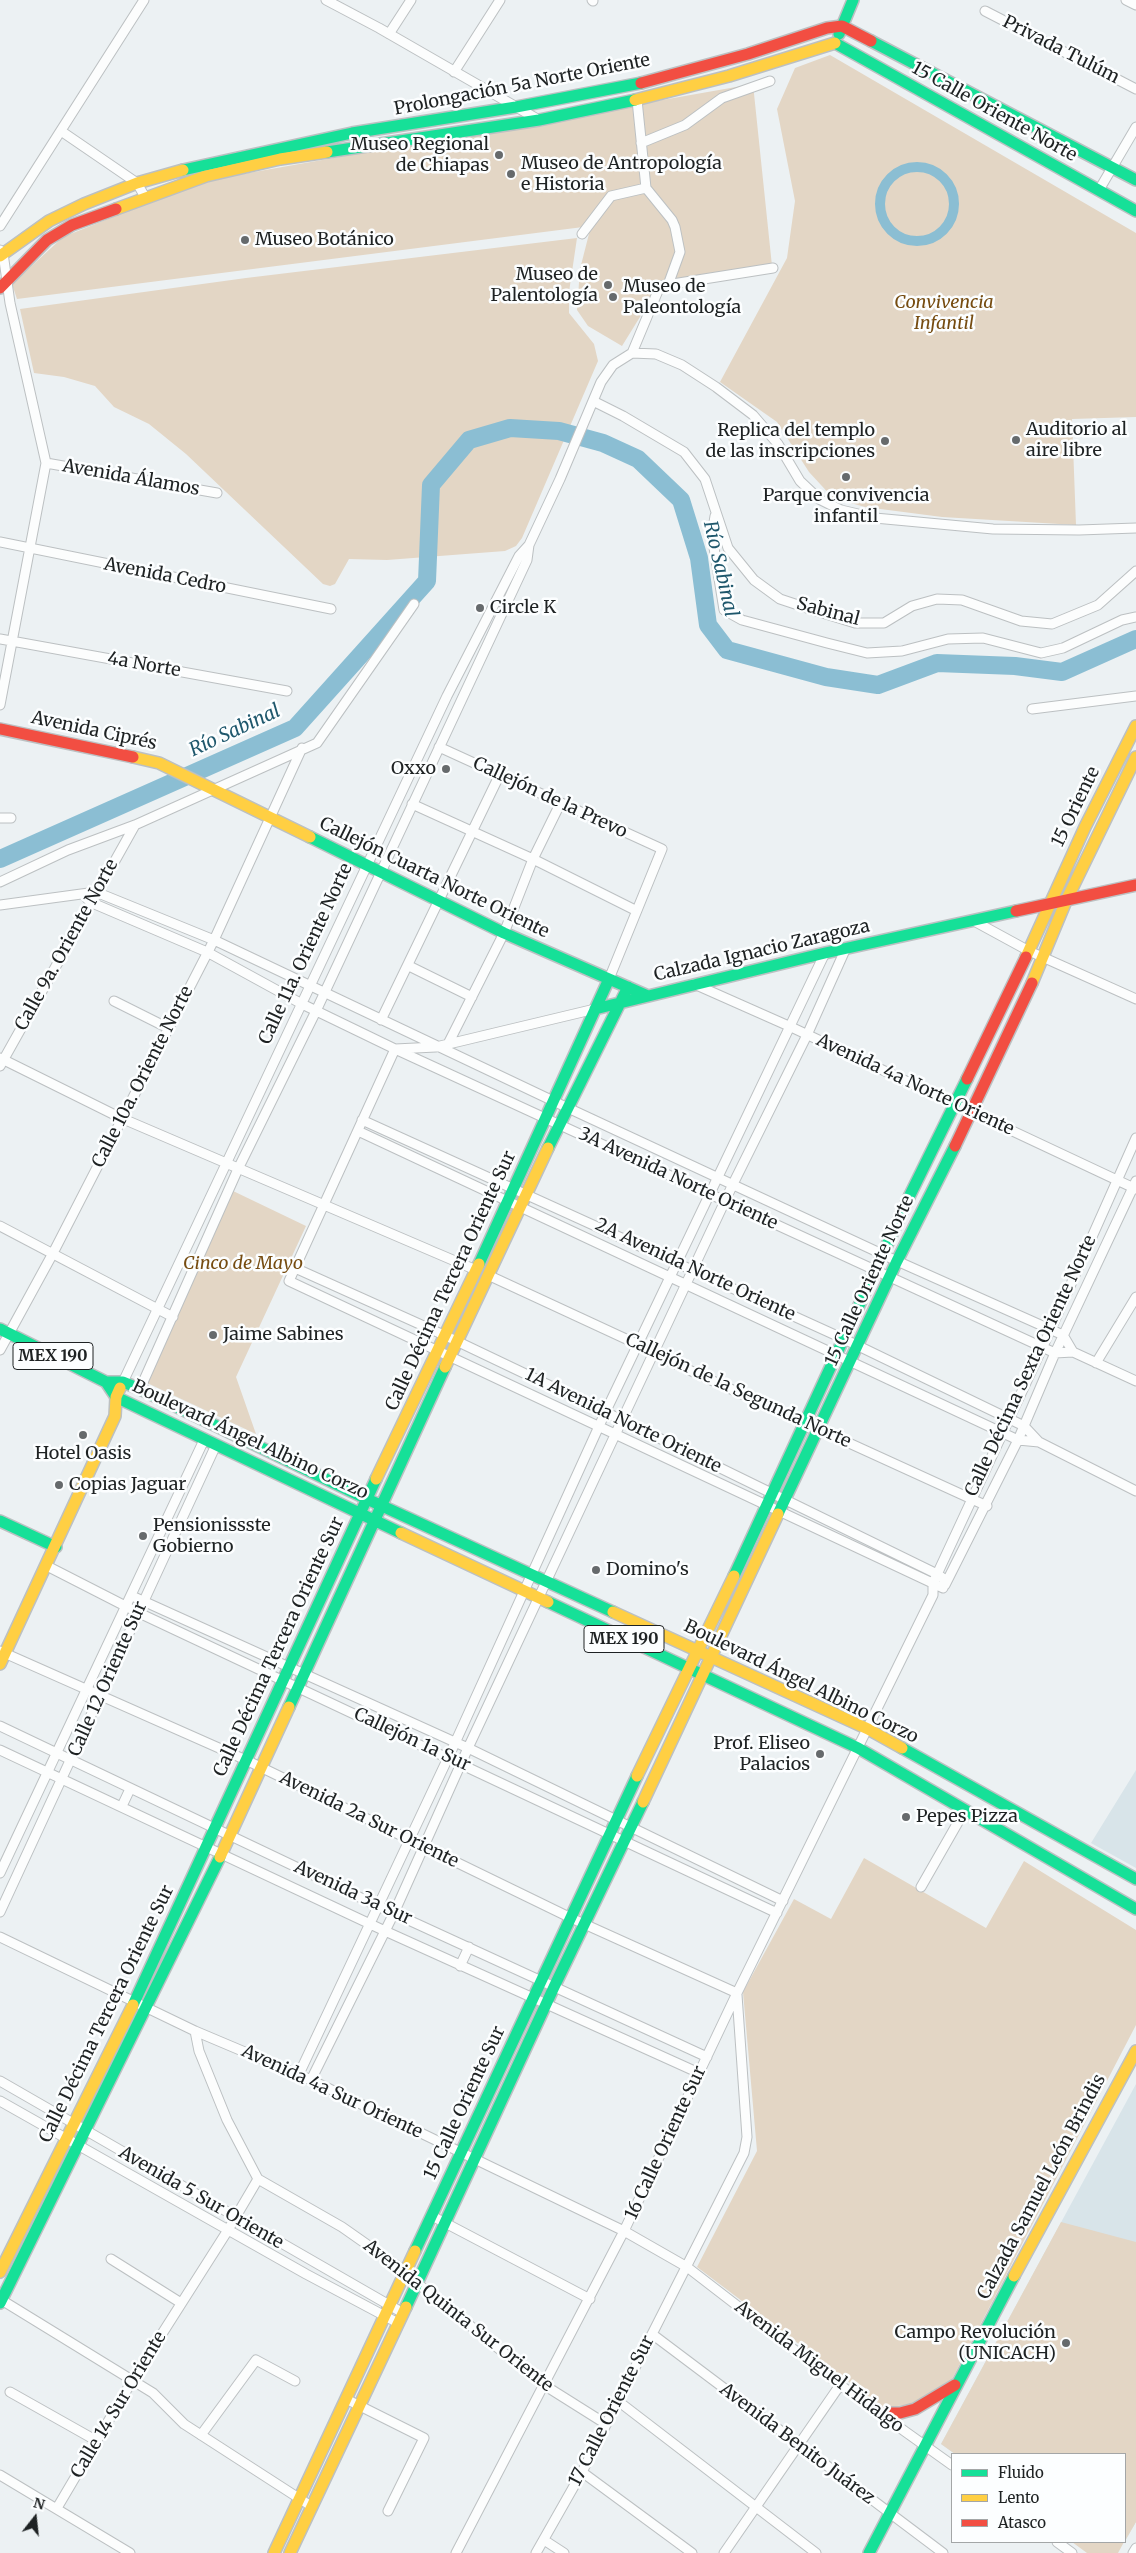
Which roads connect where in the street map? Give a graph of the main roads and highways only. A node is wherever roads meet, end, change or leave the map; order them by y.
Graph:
1 (853, 0) edge
2 (842, 26) junction
3 (835, 43) junction
4 (632, 85) junction
5 (637, 100) junction
6 (1136, 180) edge
7 (1136, 211) edge
8 (1, 253) edge
9 (4, 285) edge
10 (1136, 726) edge
11 (0, 729) edge
12 (1136, 757) edge
13 (210, 788) joint
14 (1136, 885) edge
15 (1066, 901) junction
16 (1050, 904) junction
17 (609, 979) junction
18 (628, 987) junction
19 (648, 996) junction
20 (620, 1003) junction
21 (595, 1008) junction
22 (4, 1331) edge
23 (106, 1382) junction
24 (123, 1382) junction
25 (140, 1389) junction
26 (116, 1396) junction
27 (133, 1404) junction
28 (115, 1416) junction
29 (404, 1423) junction
30 (416, 1429) junction
31 (367, 1499) junction
32 (380, 1505) junction
33 (361, 1512) junction
34 (374, 1519) junction
35 (0, 1521) edge
36 (56, 1547) junction
37 (698, 1650) junction
38 (3, 1652) edge
39 (711, 1656) junction
40 (0, 1664) edge
41 (689, 1669) junction
42 (703, 1675) junction
43 (1136, 1880) edge
44 (1136, 1910) edge
45 (141, 2004) junction
46 (1136, 2051) edge
47 (0, 2272) edge
48 (1, 2301) edge
49 (955, 2385) junction
50 (880, 2413) road end
51 (274, 2553) edge
52 (290, 2553) edge
53 (869, 2553) edge

1 - 2 main road
2 - 3 main road
2 - 4 main road, Prolongación 5a Norte Oriente
2 - 6 main road, 15 Calle Oriente Norte
3 - 5 main road, Prolongación 5a Norte Oriente
3 - 7 main road, 15 Calle Oriente Norte
4 - 5 main road
4 - 8 main road, Prolongación 5a Norte Oriente
5 - 9 main road, Prolongación 5a Norte Oriente
10 - 16 main road, 15 Oriente
11 - 13 main road, Avenida Ciprés
12 - 15 main road, 15 Oriente
13 - 17 main road, Callejón Cuarta Norte Oriente
14 - 15 main road, Calzada Ignacio Zaragoza
15 - 16 main road, Calzada Ignacio Zaragoza
15 - 39 main road, 15 Calle Oriente Norte
16 - 19 main road, Calzada Ignacio Zaragoza
16 - 37 main road, 15 Calle Oriente Norte
17 - 18 main road, Callejón Cuarta Norte Oriente
17 - 21 main road, Calle Décima Tercera Oriente Sur
18 - 19 main road, Callejón Cuarta Norte Oriente
18 - 20 main road, Calle Décima Tercera Oriente Sur
19 - 20 main road, Calzada Ignacio Zaragoza
20 - 21 main road, Calzada Ignacio Zaragoza
20 - 30 main road, Calle Décima Tercera Oriente Sur
21 - 29 main road, Calle Décima Tercera Oriente Sur
22 - 23 main road, MEX 190
23 - 24 main road, Boulevard Ángel Albino Corzo / MEX 190
23 - 26 main road, Boulevard Ángel Albino Corzo / MEX 190
24 - 25 main road, Boulevard Ángel Albino Corzo / MEX 190
24 - 26 main road
25 - 27 main road
25 - 31 main road, Boulevard Ángel Albino Corzo / MEX 190
26 - 27 main road, Boulevard Ángel Albino Corzo / MEX 190
26 - 28 main road
27 - 28 main road
27 - 33 main road, Boulevard Ángel Albino Corzo / MEX 190
28 - 36 main road
29 - 30 main road
29 - 31 main road, Calle Décima Tercera Oriente Sur
30 - 32 main road, Calle Décima Tercera Oriente Sur
31 - 32 main road, Boulevard Ángel Albino Corzo / MEX 190
31 - 33 main road, Calle Décima Tercera Oriente Sur
32 - 34 main road, Calle Décima Tercera Oriente Sur
32 - 37 main road, Boulevard Ángel Albino Corzo / MEX 190
33 - 34 main road, Boulevard Ángel Albino Corzo / MEX 190
33 - 45 main road, Calle Décima Tercera Oriente Sur
34 - 41 main road, Boulevard Ángel Albino Corzo / MEX 190
34 - 45 main road, Calle Décima Tercera Oriente Sur
35 - 36 main road
36 - 38 main road
37 - 39 main road, Boulevard Ángel Albino Corzo / MEX 190
37 - 41 main road, 15 Calle Oriente Norte
38 - 40 main road
39 - 42 main road, 15 Calle Oriente Norte
39 - 43 main road, Boulevard Ángel Albino Corzo / MEX 190
41 - 42 main road, Boulevard Ángel Albino Corzo / MEX 190
41 - 51 main road, 15 Calle Oriente Sur
42 - 44 main road, Boulevard Ángel Albino Corzo / MEX 190
42 - 52 main road, 15 Calle Oriente Sur
45 - 47 main road, Calle Décima Tercera Oriente Sur
45 - 48 main road
46 - 49 main road, Calzada Samuel León Brindis
49 - 50 main road
49 - 53 main road, Calzada Samuel León Brindis

